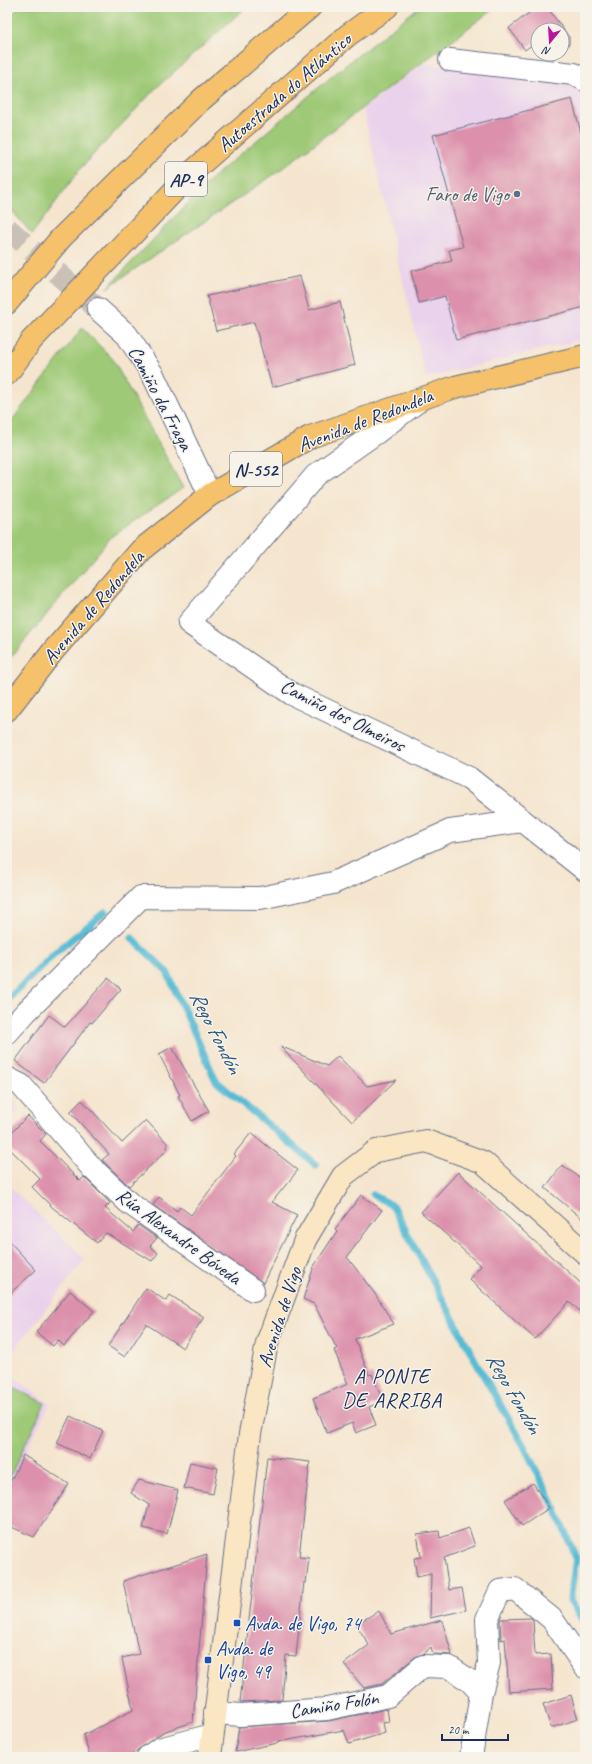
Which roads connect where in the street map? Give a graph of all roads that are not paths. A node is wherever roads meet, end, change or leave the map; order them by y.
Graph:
1 (310, 7) edge
2 (387, 7) edge
3 (450, 60) dead end
4 (585, 80) edge
5 (7, 303) edge
6 (98, 309) tunnel mouth
7 (585, 356) edge
8 (7, 374) edge
9 (422, 398) junction
10 (210, 495) junction
11 (7, 710) edge
12 (524, 821) junction
13 (585, 870) edge
14 (7, 1033) edge
15 (7, 1078) edge
16 (585, 1253) edge
17 (253, 1290) dead end
18 (585, 1667) edge
19 (481, 1693) junction
20 (215, 1712) junction
21 (212, 1735) junction
22 (148, 1757) edge
23 (210, 1757) edge
24 (471, 1757) edge

1 - 5 highway, AP-9
2 - 8 highway, Autoestrada do Atlántico / AP-9
3 - 4 street
6 - 10 street, Camiño da Fraga
7 - 9 highway, Avenida de Redondela / N-552
9 - 10 highway, Avenida de Redondela / N-552
9 - 12 street, Camiño dos Olmeiros
10 - 11 highway, Avenida de Redondela / N-552
12 - 13 street, Camiño dos Olmeiros
12 - 14 street
15 - 17 street, Rúa Alexandre Bóveda
16 - 20 main road, Avenida de Vigo
18 - 19 street
19 - 20 street, Camiño Folón
19 - 24 street
20 - 21 main road, Avenida de Vigo
21 - 22 street
21 - 23 main road, Avenida de Vigo

